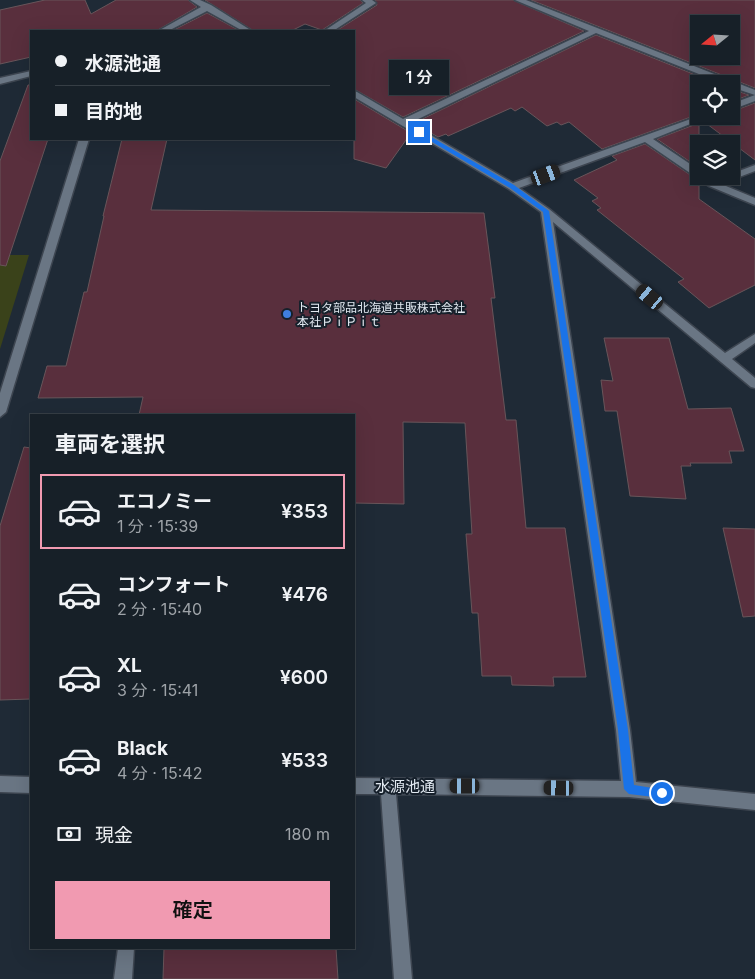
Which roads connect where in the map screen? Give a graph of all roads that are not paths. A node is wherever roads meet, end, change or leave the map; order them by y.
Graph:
1 (194, 0) edge
2 (366, 0) edge
3 (519, 0) edge
4 (208, 7) junction
5 (164, 30) edge
6 (246, 30) edge
7 (330, 30) edge
8 (596, 31) junction
9 (30, 74) edge
10 (0, 81) edge
11 (755, 92) edge
12 (355, 95) edge
13 (755, 98) edge
14 (740, 104) edge
15 (690, 122) edge
16 (403, 123) junction
17 (647, 139) junction
18 (84, 140) edge
19 (755, 168) edge
20 (690, 170) edge
21 (740, 174) edge
22 (714, 185) edge
23 (512, 187) junction
24 (755, 202) edge
25 (546, 211) junction
26 (755, 338) edge
27 (725, 358) junction
28 (755, 384) edge
29 (0, 412) edge
30 (0, 784) edge
31 (30, 785) edge
32 (355, 786) edge
33 (388, 786) junction
34 (629, 789) junction
35 (755, 802) edge
36 (126, 949) edge
37 (123, 979) edge
38 (403, 979) edge

1 - 4 street
2 - 7 street
3 - 8 street
4 - 5 street
4 - 6 street
8 - 11 street
8 - 16 street
9 - 10 street
12 - 16 street
13 - 14 street
15 - 17 street
16 - 23 street
17 - 20 street
17 - 23 street
18 - 29 street
19 - 21 street
22 - 24 street
23 - 25 street
25 - 27 street
25 - 34 street
26 - 27 street
27 - 28 street
30 - 31 street
32 - 33 street, 水源池通
33 - 34 street, 水源池通
33 - 38 street
34 - 35 street, 水源池通
36 - 37 street

